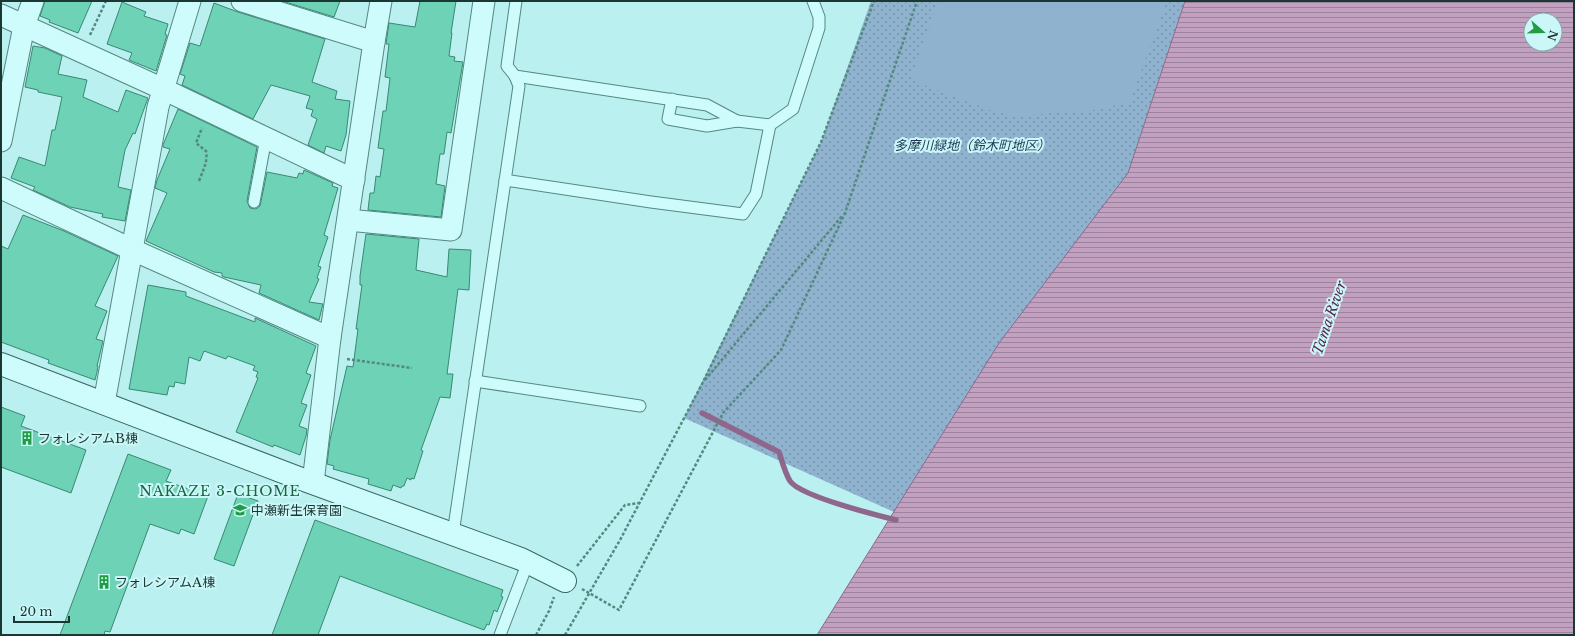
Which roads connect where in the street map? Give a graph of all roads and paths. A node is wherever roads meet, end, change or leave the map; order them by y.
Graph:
1 (33, 1) edge
2 (106, 1) edge
3 (190, 1) edge
4 (242, 1) edge
5 (381, 1) edge
6 (484, 1) edge
7 (516, 1) edge
8 (813, 1) edge
9 (874, 1) edge
10 (917, 1) edge
11 (1, 15) edge
12 (24, 26) junction
13 (374, 42) junction
14 (82, 54) junction
15 (515, 76) junction
16 (163, 89) junction
17 (672, 99) junction
18 (209, 111) junction
19 (737, 121) junction
20 (770, 125) junction
21 (266, 138) junction
22 (1, 141) edge
23 (354, 180) junction
24 (505, 180) junction
25 (199, 181) dead end
26 (1, 188) edge
27 (254, 202) dead end
28 (845, 213) junction
29 (348, 220) junction
30 (133, 250) junction
31 (329, 347) junction
32 (1, 364) edge
33 (412, 368) dead end
34 (475, 381) junction
35 (702, 384) junction
36 (104, 403) junction
37 (640, 406) dead end
38 (313, 483) junction
39 (640, 502) junction
40 (453, 534) junction
41 (528, 562) junction
42 (560, 588) junction
43 (590, 594) junction
44 (500, 635) edge
45 (536, 635) edge
46 (565, 635) edge

1 - 12 street
2 - 14 path
3 - 16 street
4 - 13 street
5 - 13 street
6 - 29 street
7 - 15 lane
8 - 20 lane
9 - 35 path
10 - 28 path
11 - 12 street
12 - 14 street
12 - 22 street
13 - 23 street
14 - 16 street
15 - 17 lane
15 - 24 lane
16 - 18 street
16 - 30 street
17 - 19 lane
17 - 19 lane
18 - 21 street
18 - 25 path
19 - 20 lane
20 - 24 lane
21 - 23 street
21 - 27 lane
23 - 29 street
24 - 34 lane
26 - 30 street
28 - 35 path
28 - 43 path
29 - 31 street
30 - 31 street
30 - 36 street
31 - 33 path
31 - 38 street
32 - 36 street
34 - 37 lane
34 - 40 lane
35 - 39 path
36 - 38 street
38 - 40 street
39 - 42 path
39 - 43 path
40 - 41 street
41 - 42 street
41 - 44 lane
42 - 45 path
43 - 46 path

